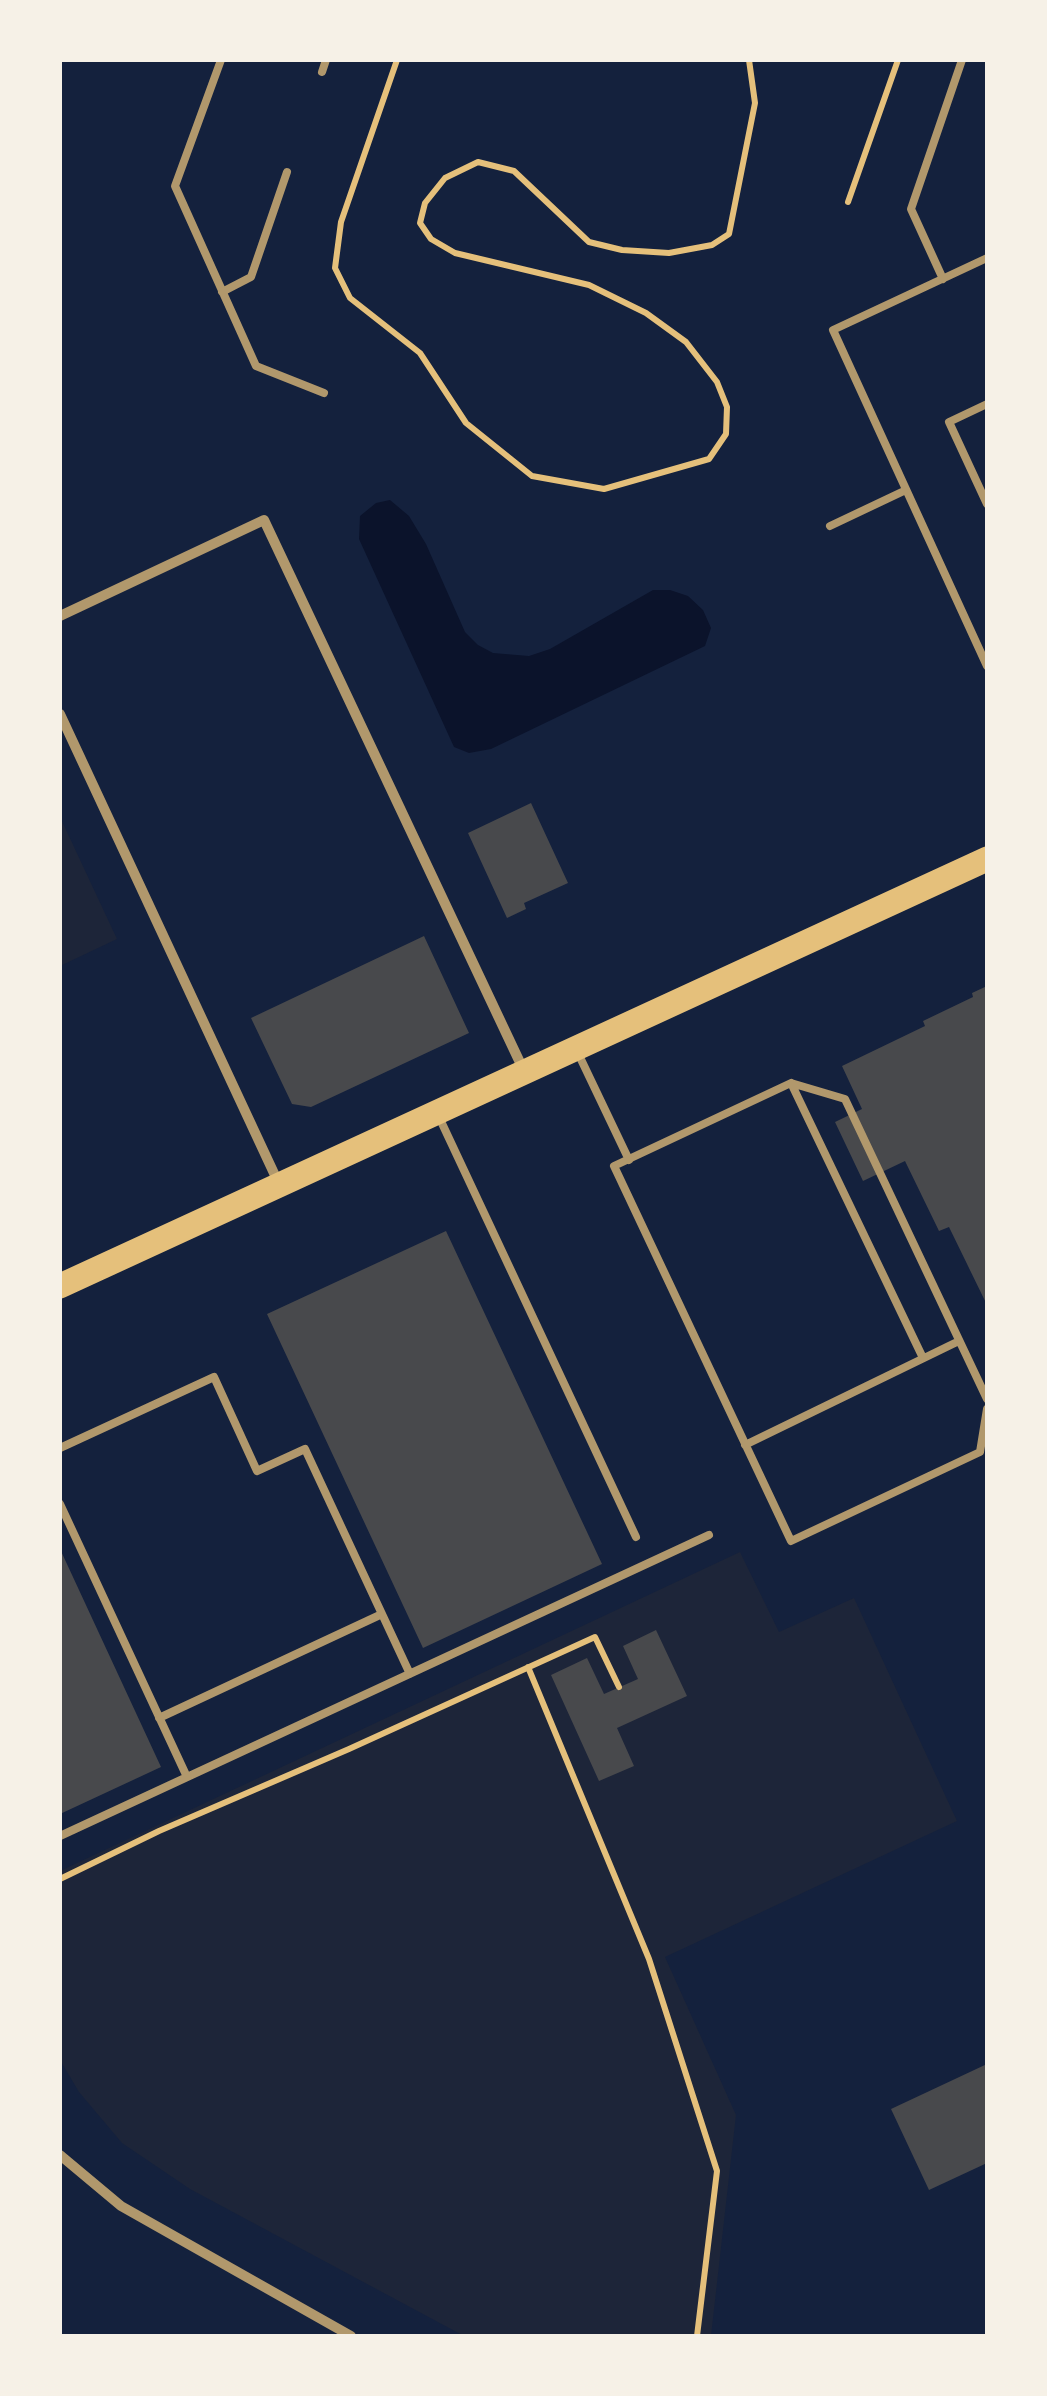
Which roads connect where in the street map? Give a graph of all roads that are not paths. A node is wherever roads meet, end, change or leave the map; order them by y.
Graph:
1 (221, 60) edge
2 (326, 60) edge
3 (962, 60) edge
4 (322, 72) dead end
5 (287, 172) dead end
6 (987, 258) edge
7 (943, 279) junction
8 (222, 292) junction
9 (324, 394) dead end
10 (987, 404) edge
11 (906, 490) junction
12 (987, 504) edge
13 (830, 526) dead end
14 (60, 616) edge
15 (986, 663) edge
16 (60, 714) edge
17 (987, 859) edge
18 (576, 1049) junction
19 (524, 1072) junction
20 (791, 1084) junction
21 (437, 1113) junction
22 (629, 1160) junction
23 (279, 1185) junction
24 (60, 1286) edge
25 (959, 1341) junction
26 (923, 1358) junction
27 (987, 1399) edge
28 (987, 1409) edge
29 (745, 1445) junction
30 (60, 1448) edge
31 (60, 1504) edge
32 (709, 1535) dead end
33 (636, 1536) dead end
34 (382, 1614) junction
35 (410, 1674) junction
36 (159, 1718) junction
37 (186, 1777) junction
38 (60, 1836) edge
39 (60, 2154) edge
40 (352, 2336) edge

1 - 8 lane
2 - 4 lane
3 - 7 lane
5 - 8 lane
6 - 7 lane
7 - 11 lane
8 - 9 lane
10 - 12 lane
11 - 13 lane
11 - 15 lane
14 - 19 street
16 - 23 street
17 - 18 main road
18 - 19 main road
18 - 22 lane
19 - 21 main road
20 - 22 lane
20 - 25 lane
20 - 26 lane
21 - 23 main road
21 - 33 lane
22 - 29 lane
23 - 24 main road
25 - 26 lane
25 - 27 lane
26 - 29 lane
28 - 29 lane
30 - 34 lane
31 - 36 lane
32 - 35 lane
34 - 35 lane
34 - 36 lane
35 - 37 lane
36 - 37 lane
37 - 38 lane
39 - 40 street

